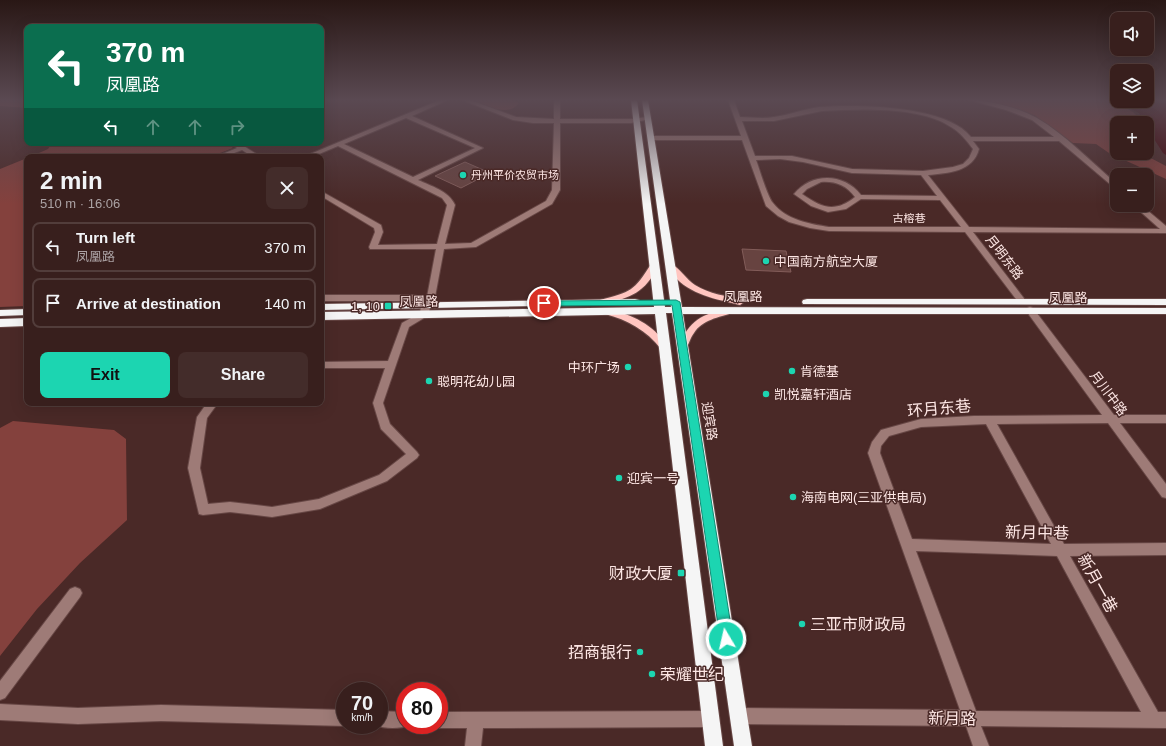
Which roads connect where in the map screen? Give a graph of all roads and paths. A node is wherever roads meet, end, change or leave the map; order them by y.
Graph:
1 (650, 134) edge
2 (361, 135) edge
3 (450, 135) edge
4 (557, 135) edge
5 (639, 135) edge
6 (669, 135) edge
7 (743, 135) edge
8 (966, 135) edge
9 (1056, 135) edge
10 (744, 138) junction
11 (971, 139) junction
12 (1062, 139) junction
13 (339, 144) junction
14 (239, 146) edge
15 (242, 148) junction
16 (226, 154) edge
17 (253, 154) edge
18 (314, 154) edge
19 (752, 158) junction
20 (923, 173) junction
21 (413, 180) junction
22 (1110, 182) edge
23 (324, 195) edge
24 (859, 197) junction
25 (943, 198) junction
26 (1145, 212) edge
27 (968, 230) junction
28 (1166, 231) edge
29 (440, 247) junction
30 (654, 266) junction
31 (670, 267) junction
32 (324, 298) edge
33 (1022, 301) junction
34 (1166, 302) edge
35 (658, 306) junction
36 (676, 306) junction
37 (737, 306) junction
38 (324, 307) edge
39 (604, 307) junction
40 (425, 310) junction
41 (1030, 310) junction
42 (1166, 311) edge
43 (24, 312) edge
44 (0, 313) edge
45 (324, 316) edge
46 (24, 322) edge
47 (0, 323) edge
48 (664, 347) junction
49 (682, 348) junction
50 (391, 364) junction
51 (324, 365) edge
52 (211, 406) edge
53 (1111, 419) junction
54 (989, 420) junction
55 (1166, 420) edge
56 (1166, 493) edge
57 (908, 545) junction
58 (1166, 549) edge
59 (1060, 550) junction
60 (75, 593) dead end
61 (0, 693) edge
62 (0, 712) edge
63 (738, 716) junction
64 (336, 718) edge
65 (971, 718) junction
66 (710, 719) junction
67 (448, 720) edge
68 (476, 720) junction
69 (1160, 720) edge
70 (473, 746) edge
71 (714, 746) edge
72 (743, 746) edge
73 (981, 746) edge

1 - 31 highway, 迎宾路
2 - 13 street
3 - 21 street
4 - 29 street
5 - 30 highway
6 - 10 street
7 - 10 street, 古榕巷
8 - 11 street
9 - 12 street
10 - 19 street, 古榕巷
11 - 12 street
11 - 20 street
12 - 22 street
13 - 18 street
13 - 21 street
14 - 15 street
15 - 16 street
15 - 17 street
19 - 20 street
19 - 27 street, 古榕巷
20 - 25 street, 月明东路
21 - 29 street
23 - 29 street
24 - 24 street
24 - 25 street
25 - 27 street, 月明东路
26 - 28 street
27 - 28 street, 古榕巷
27 - 33 street, 月明东路
29 - 40 street
30 - 35 highway
30 - 39 main road
31 - 36 highway, 迎宾路
31 - 37 main road
32 - 40 street
33 - 34 highway, 凤凰路
33 - 37 highway, 凤凰路
35 - 36 highway, 凤凰路
35 - 39 highway, 凤凰路
35 - 48 highway
36 - 37 highway, 凤凰路
36 - 49 highway, 迎宾路
37 - 41 highway, 凤凰路
37 - 49 main road
38 - 40 highway, 凤凰路
39 - 40 highway, 凤凰路
39 - 48 main road
40 - 45 highway, 凤凰路
40 - 50 street
41 - 42 highway, 凤凰路
41 - 53 street, 月川中路
43 - 44 highway
46 - 47 highway
48 - 66 highway
49 - 63 highway, 迎宾路
50 - 51 street
50 - 52 street
53 - 54 street, 环月东巷
53 - 55 street, 环月东巷
53 - 56 street, 月川中路
54 - 57 street, 环月东巷
54 - 59 street, 新月一巷
57 - 59 street, 新月中巷
57 - 65 street, 环月东巷
58 - 59 street, 新月中巷
59 - 69 street, 新月一巷
60 - 61 street
62 - 64 street
63 - 65 street, 新月路
63 - 72 highway, 迎宾路
65 - 69 street, 新月路
65 - 73 street, 环月东巷
66 - 68 street
66 - 71 highway
67 - 68 street
68 - 70 street

